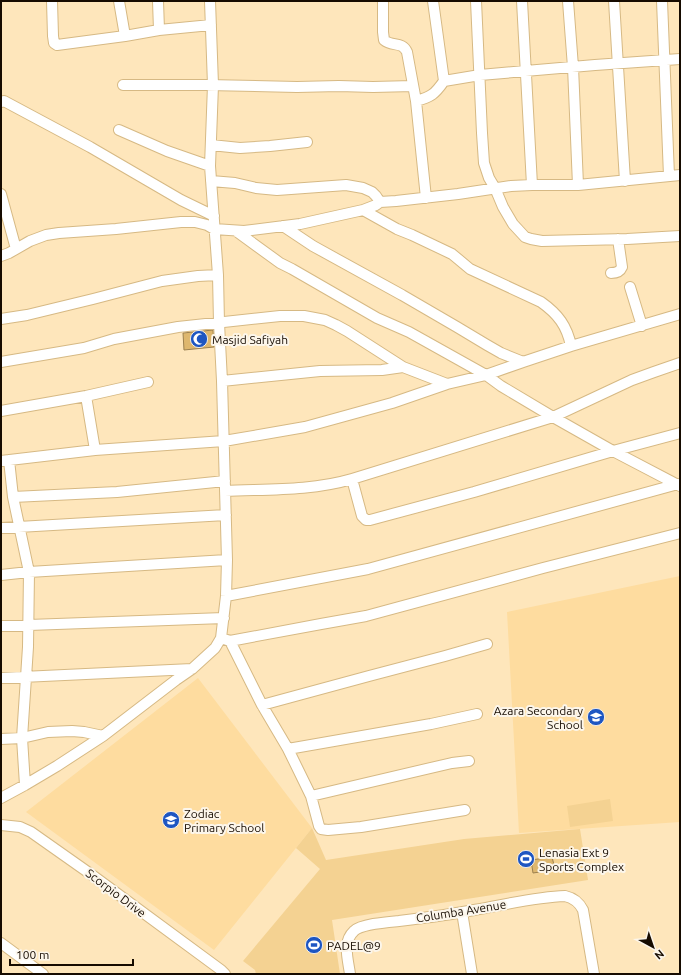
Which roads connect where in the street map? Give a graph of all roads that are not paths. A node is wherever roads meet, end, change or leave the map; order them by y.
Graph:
1 (52, 1) edge
2 (119, 1) edge
3 (158, 1) edge
4 (210, 1) edge
5 (383, 1) edge
6 (433, 1) edge
7 (476, 1) edge
8 (522, 1) edge
9 (568, 1) edge
10 (614, 1) edge
11 (662, 1) edge
12 (211, 25) junction
13 (159, 30) junction
14 (126, 36) junction
15 (680, 59) edge
16 (664, 60) junction
17 (618, 63) junction
18 (573, 67) junction
19 (526, 71) junction
20 (480, 75) junction
21 (444, 81) junction
22 (123, 85) dead end
23 (213, 85) junction
24 (413, 86) junction
25 (416, 101) junction
26 (1, 102) edge
27 (119, 130) dead end
28 (307, 142) dead end
29 (210, 145) junction
30 (210, 166) junction
31 (680, 175) edge
32 (669, 176) junction
33 (625, 180) junction
34 (211, 181) junction
35 (532, 185) junction
36 (578, 185) junction
37 (495, 188) junction
38 (1, 194) edge
39 (426, 198) junction
40 (380, 202) junction
41 (363, 210) junction
42 (214, 216) junction
43 (283, 226) junction
44 (214, 229) junction
45 (236, 231) junction
46 (680, 236) edge
47 (618, 239) junction
48 (16, 249) junction
49 (1, 256) edge
50 (611, 273) dead end
51 (218, 276) junction
52 (630, 287) dead end
53 (680, 314) edge
54 (1, 319) edge
55 (219, 322) junction
56 (642, 326) junction
57 (571, 346) junction
58 (1, 362) edge
59 (523, 362) junction
60 (680, 364) edge
61 (403, 367) junction
62 (486, 375) junction
63 (222, 381) junction
64 (148, 382) dead end
65 (446, 384) junction
66 (86, 396) junction
67 (1, 411) edge
68 (553, 417) junction
69 (680, 433) edge
70 (224, 441) junction
71 (95, 450) junction
72 (613, 451) junction
73 (5, 460) edge
74 (352, 479) junction
75 (679, 485) edge
76 (225, 486) junction
77 (13, 497) junction
78 (226, 515) junction
79 (20, 527) junction
80 (1, 528) edge
81 (680, 532) edge
82 (227, 560) junction
83 (29, 572) junction
84 (1, 575) edge
85 (226, 596) junction
86 (224, 618) junction
87 (28, 625) junction
88 (1, 626) edge
89 (225, 640) junction
90 (487, 644) dead end
91 (192, 669) junction
92 (1, 678) edge
93 (26, 678) junction
94 (262, 705) junction
95 (476, 714) dead end
96 (103, 736) junction
97 (22, 738) junction
98 (1, 739) edge
99 (288, 749) junction
100 (469, 761) dead end
101 (25, 785) junction
102 (311, 796) junction
103 (1, 798) edge
104 (465, 810) dead end
105 (1, 825) edge
106 (462, 912) junction
107 (1, 943) edge
108 (43, 974) edge
109 (225, 974) edge
110 (350, 974) edge
111 (472, 974) edge
112 (594, 974) edge

1 - 14 street
2 - 14 street
3 - 13 street
4 - 12 street
5 - 24 street
6 - 21 street
7 - 20 street
8 - 19 street
9 - 18 street
10 - 17 street
11 - 16 street
12 - 13 street
12 - 23 street
13 - 14 street
15 - 16 street
16 - 17 street
16 - 32 street
17 - 18 street
17 - 33 street
18 - 19 street
18 - 36 street
19 - 20 street
19 - 35 street
20 - 21 street
20 - 37 street
21 - 25 street
22 - 23 street
23 - 24 street
23 - 29 street
24 - 25 street
25 - 39 street
26 - 42 street
27 - 30 street
28 - 29 street
29 - 30 street
30 - 34 street
31 - 32 street
32 - 33 street
33 - 36 street
34 - 40 street
34 - 42 street
35 - 36 street
35 - 37 street
37 - 39 street
37 - 47 street
38 - 48 street
39 - 40 street
40 - 41 street
41 - 43 street
41 - 57 street
42 - 44 street
43 - 45 street
43 - 59 street
44 - 45 street
44 - 48 street
44 - 51 street
45 - 62 street
46 - 47 street
47 - 50 street
48 - 49 street
51 - 54 street
51 - 55 street
52 - 56 street
53 - 56 street
55 - 58 street
55 - 61 street
55 - 63 street
56 - 57 street
57 - 59 street
59 - 62 street
60 - 68 street
61 - 63 street
61 - 65 street
62 - 65 street
62 - 68 street
63 - 70 street
64 - 66 street
65 - 70 street
66 - 67 street
66 - 71 street
68 - 72 street
68 - 74 street
69 - 72 street
70 - 71 street
70 - 76 street
71 - 73 street
72 - 74 street
72 - 75 street
73 - 77 street
74 - 76 street
75 - 85 street
76 - 77 street
76 - 78 street
77 - 79 street
78 - 79 street
78 - 82 street
79 - 80 street
79 - 83 street
81 - 89 street
82 - 83 street
82 - 85 street
83 - 84 street
83 - 87 street
85 - 86 street
86 - 87 street
86 - 89 street
87 - 88 street
87 - 93 street
89 - 91 street
89 - 94 street
90 - 94 street
91 - 93 street
91 - 96 street
92 - 93 street
93 - 97 street
94 - 99 street
95 - 99 street
96 - 97 street
96 - 101 street
97 - 98 street
97 - 101 street
99 - 102 street
100 - 102 street
101 - 103 street
102 - 104 street
105 - 109 street, Scorpio Drive
106 - 110 street, Columba Avenue
106 - 111 street
106 - 112 street, Columba Avenue
107 - 108 street

